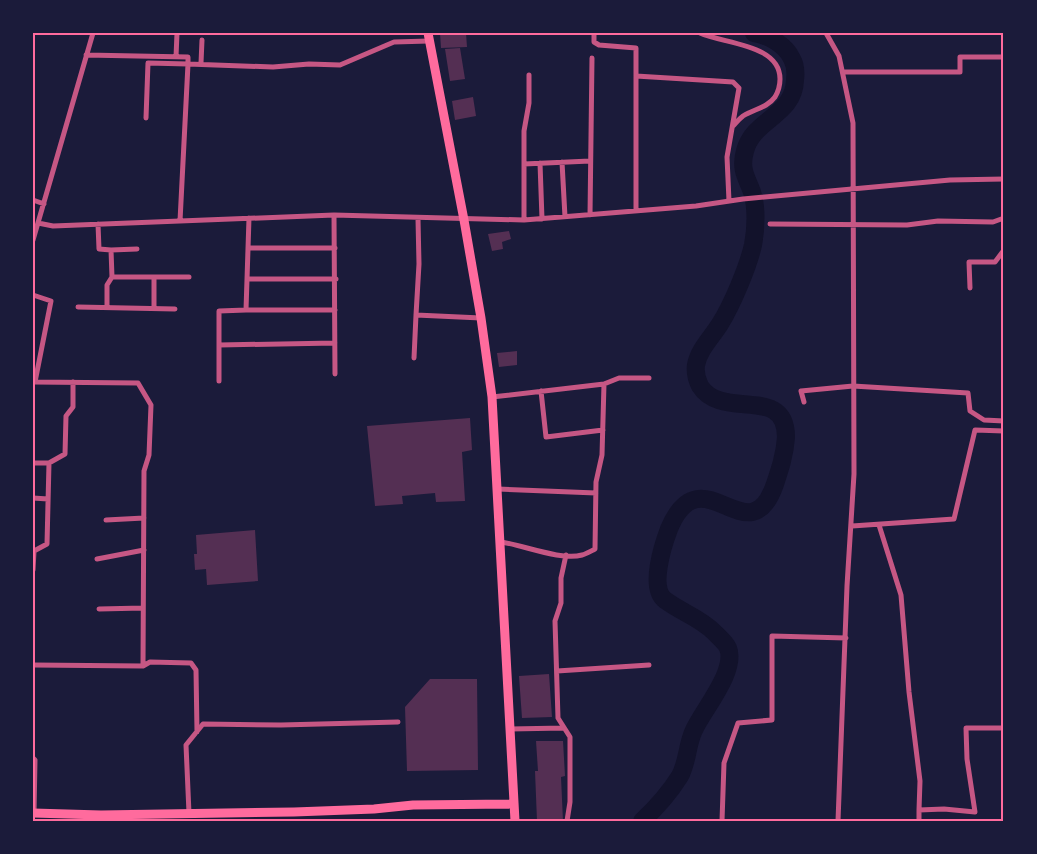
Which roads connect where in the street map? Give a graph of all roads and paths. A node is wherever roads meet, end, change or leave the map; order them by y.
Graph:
1 (93, 33) edge
2 (177, 33) edge
3 (594, 33) edge
4 (700, 33) edge
5 (826, 33) edge
6 (429, 37) edge
7 (201, 40) dead end
8 (86, 55) junction
9 (176, 57) junction
10 (1004, 57) edge
11 (592, 58) dead end
12 (201, 63) junction
13 (188, 64) junction
14 (843, 72) junction
15 (529, 75) dead end
16 (636, 76) junction
17 (146, 118) dead end
18 (731, 127) junction
19 (590, 161) junction
20 (562, 162) junction
21 (540, 163) junction
22 (524, 164) junction
23 (1004, 179) edge
24 (853, 189) junction
25 (33, 200) edge
26 (729, 201) junction
27 (44, 204) junction
28 (636, 210) junction
29 (334, 215) junction
30 (590, 215) junction
31 (564, 217) junction
32 (249, 218) junction
33 (1004, 218) edge
34 (418, 219) junction
35 (542, 219) junction
36 (464, 220) junction
37 (524, 220) junction
38 (180, 221) junction
39 (38, 223) junction
40 (98, 224) junction
41 (770, 224) dead end
42 (854, 224) junction
43 (33, 240) edge
44 (249, 248) junction
45 (335, 248) junction
46 (137, 249) dead end
47 (111, 250) junction
48 (1004, 250) edge
49 (112, 277) junction
50 (154, 277) junction
51 (189, 277) dead end
52 (249, 279) junction
53 (336, 279) junction
54 (970, 288) dead end
55 (33, 296) edge
56 (78, 307) dead end
57 (107, 307) junction
58 (154, 308) junction
59 (175, 309) dead end
60 (246, 310) junction
61 (335, 310) junction
62 (416, 315) junction
63 (481, 318) junction
64 (335, 344) junction
65 (219, 345) junction
66 (414, 357) dead end
67 (335, 374) dead end
68 (649, 378) dead end
69 (219, 381) dead end
70 (34, 382) edge
71 (73, 382) junction
72 (604, 384) junction
73 (853, 386) junction
74 (541, 391) junction
75 (492, 397) junction
76 (804, 402) dead end
77 (1004, 421) edge
78 (603, 430) junction
79 (1004, 431) edge
80 (33, 463) edge
81 (49, 463) junction
82 (498, 489) junction
83 (596, 493) junction
84 (33, 498) edge
85 (48, 499) junction
86 (144, 518) junction
87 (106, 520) dead end
88 (879, 525) junction
89 (852, 526) junction
90 (501, 542) junction
91 (144, 550) junction
92 (566, 555) junction
93 (97, 559) dead end
94 (33, 570) edge
95 (143, 608) junction
96 (99, 609) dead end
97 (846, 638) junction
98 (33, 665) edge
99 (649, 665) dead end
100 (143, 666) junction
101 (557, 671) junction
102 (398, 722) dead end
103 (564, 728) junction
104 (1004, 728) edge
105 (510, 729) junction
106 (197, 732) junction
107 (33, 758) edge
108 (514, 804) junction
109 (919, 810) junction
110 (33, 813) edge
111 (192, 816) edge
112 (101, 818) edge
113 (515, 821) edge
114 (567, 821) edge
115 (722, 821) edge
116 (838, 821) edge
117 (919, 821) edge

1 - 8 street
2 - 9 street
3 - 16 street
4 - 18 street
5 - 14 street
6 - 12 street
6 - 36 main road
7 - 12 street
8 - 9 street
8 - 27 street
9 - 13 street
10 - 14 street
11 - 19 street
12 - 13 street
13 - 17 street
13 - 38 street
14 - 24 street
15 - 22 street
16 - 18 street
16 - 28 street
18 - 26 street
19 - 20 street
19 - 30 street
20 - 21 street
20 - 31 street
21 - 22 street
21 - 35 street
22 - 37 street
23 - 24 street
24 - 26 street
24 - 42 street
25 - 27 street
26 - 28 street
27 - 39 street
28 - 30 street
29 - 32 street
29 - 34 street
29 - 45 street
30 - 31 street
31 - 35 street
32 - 38 street
32 - 44 street
33 - 42 street
34 - 36 street
34 - 62 street
35 - 37 street
36 - 37 street
36 - 63 main road
38 - 40 street
39 - 40 street
39 - 43 street
40 - 47 street
41 - 42 street
42 - 73 street
44 - 45 street
44 - 52 street
45 - 53 street
46 - 47 street
47 - 49 street
48 - 54 street
49 - 50 street
49 - 57 street
50 - 51 street
50 - 58 street
52 - 53 street
52 - 60 street
53 - 61 street
55 - 70 street
56 - 57 street
57 - 58 street
58 - 59 street
60 - 61 street
60 - 65 street
61 - 64 street
62 - 63 street
62 - 66 street
63 - 75 main road
64 - 65 street
64 - 67 street
65 - 69 street
68 - 72 street
70 - 71 street
71 - 81 street
71 - 86 street
72 - 74 street
72 - 78 street
73 - 76 street
73 - 77 street
73 - 89 street
74 - 75 street
74 - 78 street
75 - 82 main road
78 - 83 street
79 - 88 street
80 - 81 street
81 - 85 street
82 - 83 street
82 - 90 main road
83 - 92 street
84 - 85 street
85 - 94 street
86 - 87 street
86 - 91 street
88 - 89 street
88 - 109 street
89 - 97 street
90 - 92 street
90 - 105 main road
91 - 93 street
91 - 95 street
92 - 101 street
95 - 96 street
95 - 100 street
97 - 115 street
97 - 116 street
98 - 100 street
99 - 101 street
100 - 106 street
101 - 103 street
102 - 106 street
103 - 105 street
103 - 114 street
104 - 109 street
105 - 108 main road
106 - 111 street
107 - 110 street
108 - 111 main road
108 - 113 main road
109 - 117 street
110 - 112 main road
111 - 112 main road

